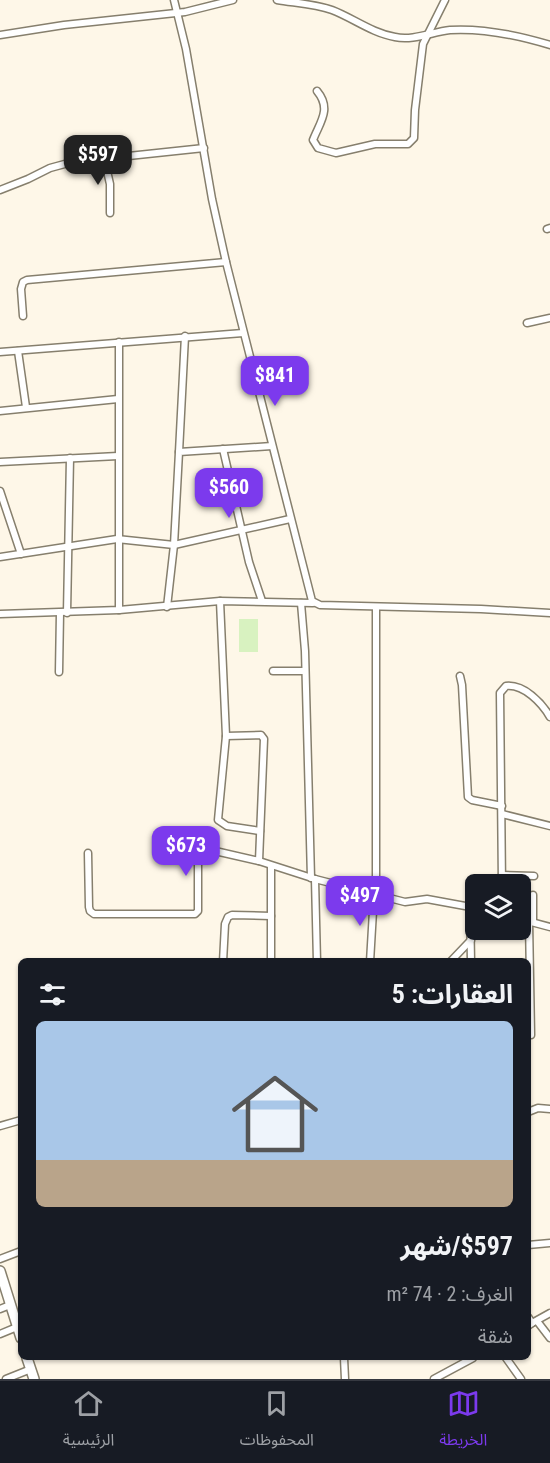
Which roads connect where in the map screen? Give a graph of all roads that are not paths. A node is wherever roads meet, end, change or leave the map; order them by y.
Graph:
1 (174, 0) edge
2 (230, 0) edge
3 (277, 0) edge
4 (445, 0) edge
5 (177, 12) junction
6 (428, 34) junction
7 (0, 35) edge
8 (550, 45) edge
9 (317, 91) dead end
10 (204, 148) junction
11 (104, 158) junction
12 (0, 190) edge
13 (110, 213) dead end
14 (226, 262) junction
15 (23, 316) dead end
16 (550, 318) edge
17 (527, 322) dead end
18 (243, 333) junction
19 (185, 336) junction
20 (118, 342) junction
21 (18, 351) junction
22 (0, 352) edge
23 (118, 399) junction
24 (26, 407) junction
25 (0, 411) edge
26 (272, 446) junction
27 (223, 449) junction
28 (179, 452) junction
29 (118, 456) junction
30 (70, 458) junction
31 (0, 462) edge
32 (0, 491) edge
33 (290, 519) junction
34 (241, 529) junction
35 (117, 539) junction
36 (174, 545) junction
37 (69, 548) junction
38 (21, 554) junction
39 (0, 557) edge
40 (220, 601) junction
41 (262, 601) junction
42 (301, 603) junction
43 (314, 603) junction
44 (167, 607) junction
45 (376, 608) junction
46 (118, 610) junction
47 (63, 613) junction
48 (550, 613) edge
49 (0, 614) edge
50 (305, 670) junction
51 (273, 671) dead end
52 (59, 672) dead end
53 (460, 676) dead end
54 (550, 717) edge
55 (226, 736) junction
56 (502, 806) junction
57 (502, 814) junction
58 (550, 826) edge
59 (260, 831) junction
60 (88, 854) dead end
61 (260, 861) junction
62 (271, 866) junction
63 (502, 874) edge
64 (531, 876) edge
65 (534, 876) dead end
66 (313, 878) junction
67 (376, 882) dead end
68 (374, 894) junction
69 (533, 895) dead end
70 (465, 906) edge
71 (271, 916) junction
72 (531, 922) joint
73 (550, 927) edge
74 (471, 940) joint
75 (531, 940) edge
76 (223, 958) edge
77 (272, 958) edge
78 (317, 958) edge
79 (370, 958) edge
80 (454, 958) edge
81 (471, 958) edge
82 (531, 1035) dead end
83 (550, 1109) edge
84 (531, 1111) edge
85 (18, 1121) edge
86 (0, 1126) edge
87 (550, 1242) edge
88 (531, 1245) edge
89 (18, 1252) edge
90 (0, 1259) edge
91 (0, 1271) edge
92 (10, 1305) junction
93 (0, 1309) edge
94 (550, 1313) edge
95 (532, 1323) edge
96 (17, 1327) joint
97 (0, 1334) edge
98 (550, 1338) edge
99 (28, 1360) edge
100 (344, 1360) edge
101 (468, 1360) edge
102 (507, 1360) edge
103 (31, 1369) junction
104 (6, 1379) edge
105 (34, 1379) edge
106 (345, 1379) edge
107 (434, 1379) edge
108 (520, 1379) edge

1 - 5 street
2 - 5 street
3 - 6 street
4 - 6 street
5 - 7 street
5 - 10 street
6 - 8 street
6 - 9 street
10 - 11 street
10 - 14 street
11 - 12 street
11 - 13 street
14 - 15 street
14 - 18 street
16 - 17 street
18 - 19 street
18 - 26 street
19 - 20 street
19 - 28 street
20 - 21 street
20 - 23 street
21 - 22 street
21 - 24 street
23 - 24 street
23 - 29 street
24 - 25 street
26 - 27 street
26 - 33 street
27 - 28 street
27 - 34 street
28 - 36 street
29 - 30 street
29 - 35 street
30 - 31 street
30 - 37 street
32 - 38 street
33 - 34 street
33 - 43 street
34 - 36 street
34 - 41 street
35 - 36 street
35 - 37 street
35 - 46 street
36 - 44 street
37 - 38 street
37 - 47 street
38 - 39 street
40 - 41 street
40 - 44 street
40 - 55 street
41 - 42 street
42 - 43 street
42 - 50 street
43 - 45 street
44 - 46 street
45 - 48 street
45 - 67 street
46 - 47 street
47 - 49 street
47 - 52 street
50 - 51 street
50 - 66 street
53 - 56 street
54 - 56 street
55 - 59 street
55 - 59 street
56 - 57 street
57 - 58 street
57 - 63 street
59 - 61 street
60 - 61 street
61 - 62 street
62 - 66 street
62 - 71 street
64 - 65 street
66 - 68 street
66 - 78 street
68 - 70 street
68 - 79 street
69 - 72 street
71 - 76 street
71 - 77 street
72 - 73 street
74 - 80 street
74 - 81 street
75 - 82 street
83 - 84 street
85 - 86 street
87 - 88 street
89 - 90 street
91 - 92 main road
92 - 93 street
92 - 96 main road
94 - 95 street
95 - 98 street
96 - 97 street
99 - 103 main road
100 - 106 street
101 - 107 street
102 - 108 street
103 - 104 street
103 - 105 main road

